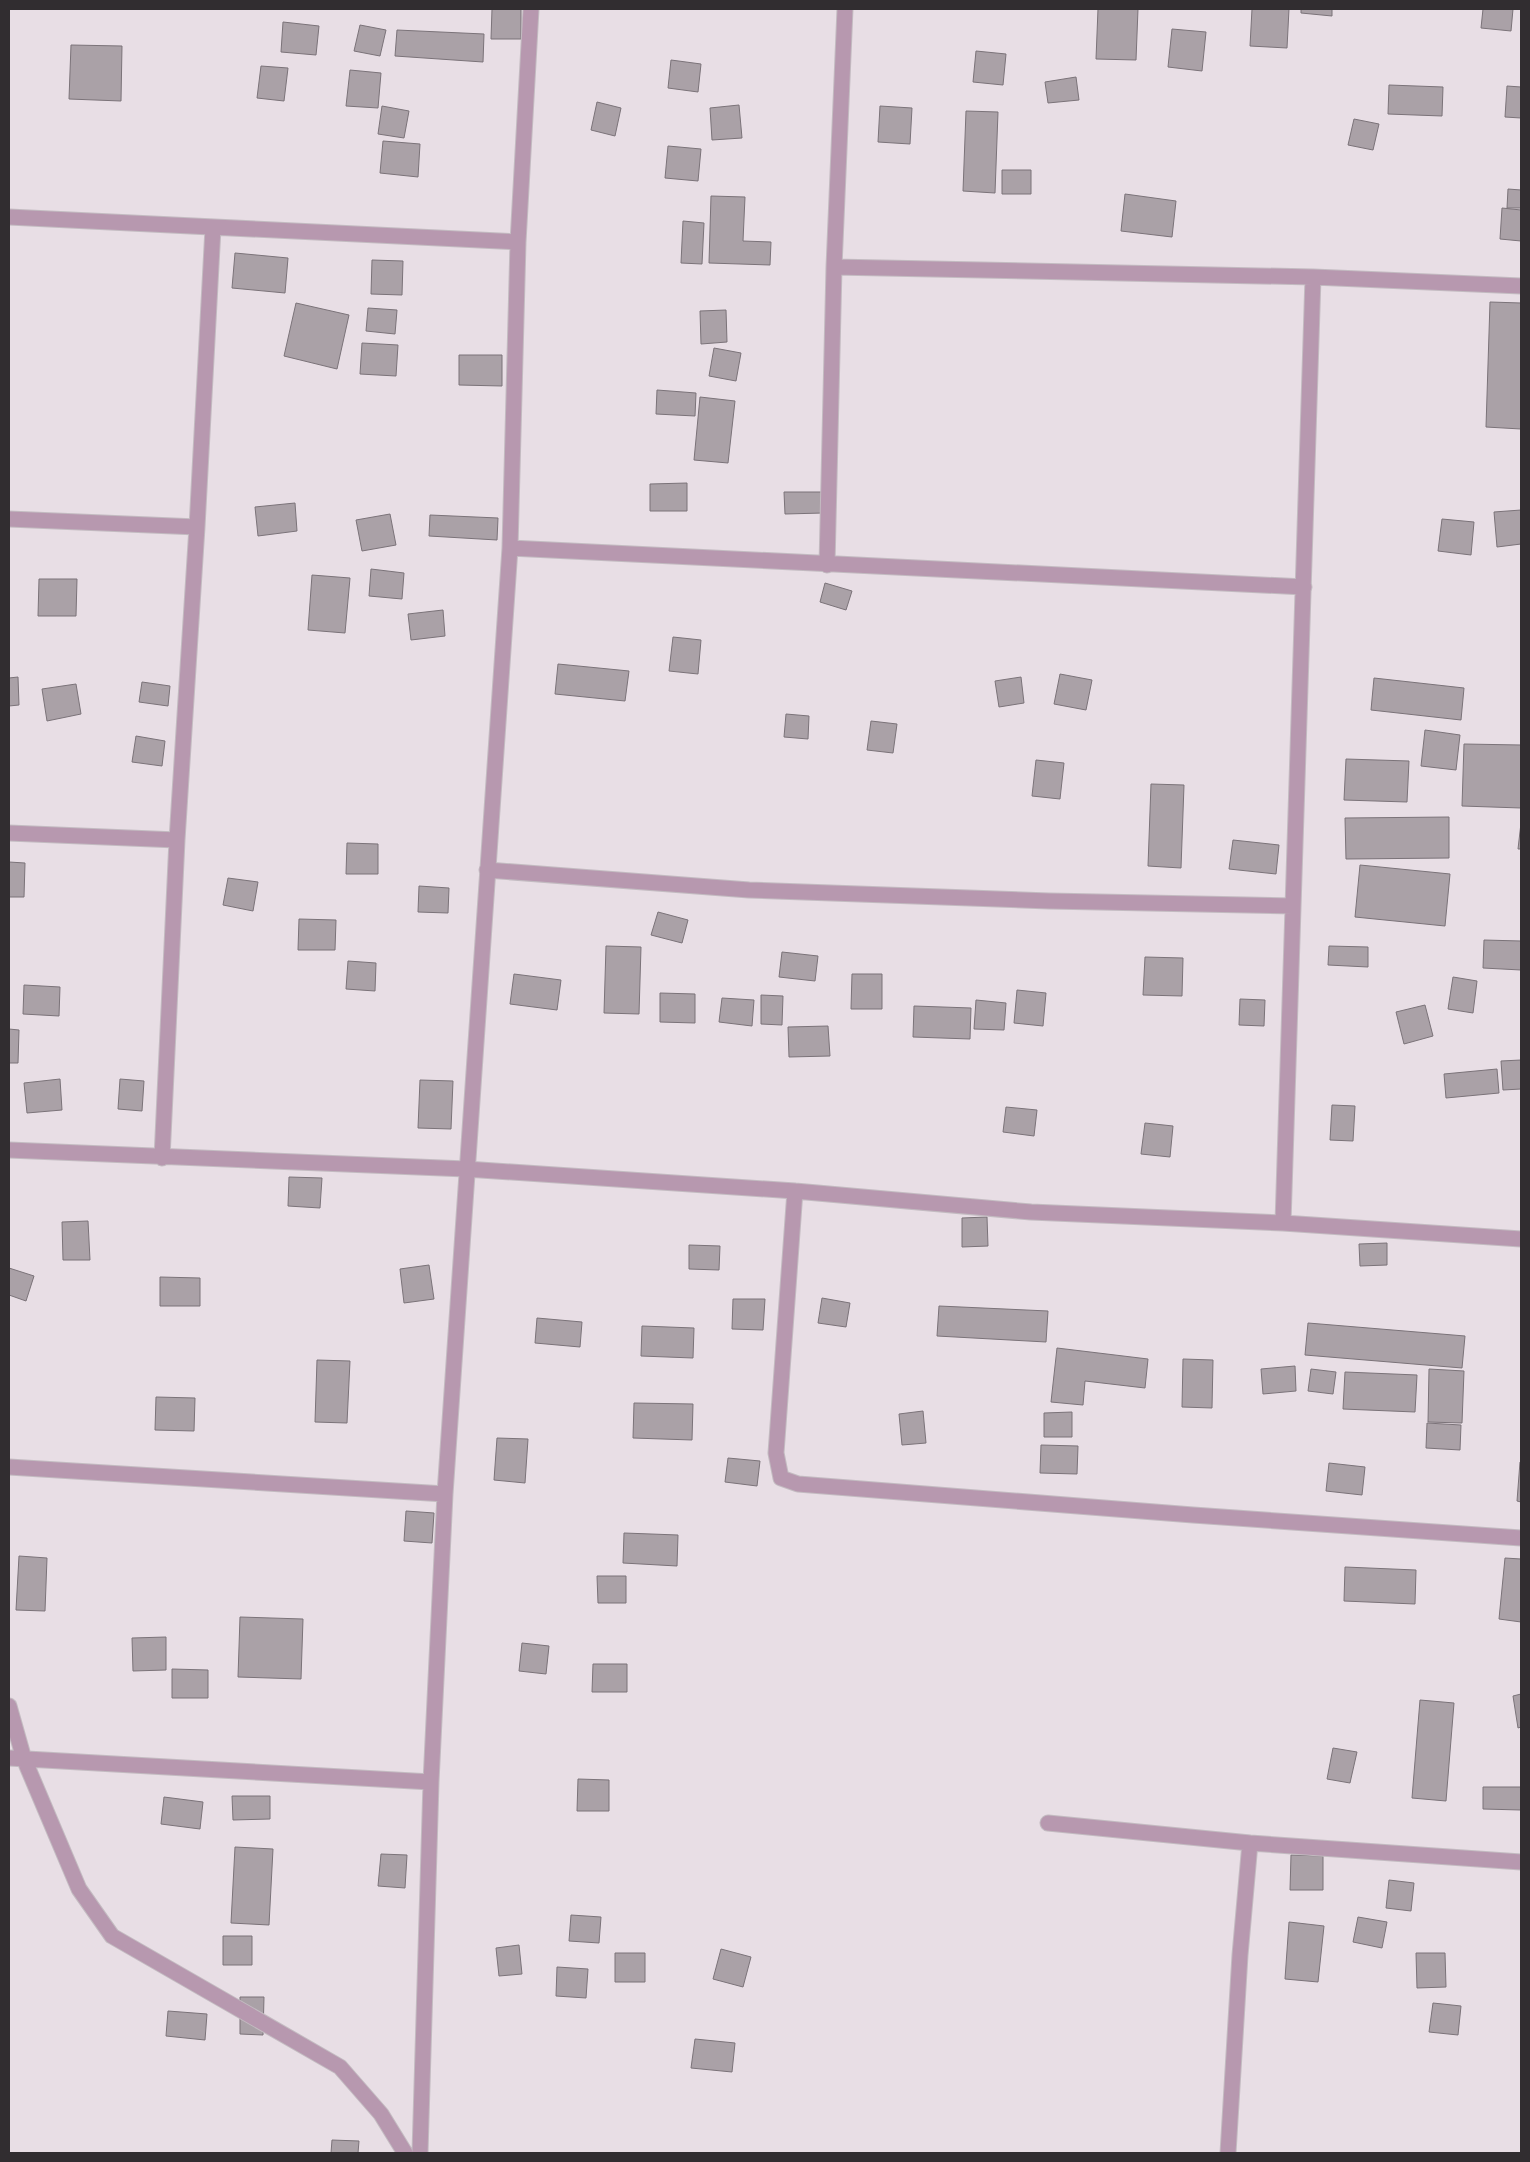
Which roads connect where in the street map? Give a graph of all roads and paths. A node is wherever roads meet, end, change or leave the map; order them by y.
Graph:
1 (531, 9) edge
2 (845, 9) edge
3 (9, 217) edge
4 (213, 228) junction
5 (518, 242) junction
6 (834, 267) junction
7 (1313, 277) junction
8 (1521, 286) edge
9 (9, 519) edge
10 (197, 527) junction
11 (510, 548) junction
12 (827, 565) junction
13 (1304, 587) junction
14 (9, 834) edge
15 (176, 840) junction
16 (487, 870) junction
17 (1293, 906) junction
18 (9, 1150) edge
19 (162, 1158) junction
20 (466, 1170) junction
21 (795, 1191) junction
22 (1283, 1223) junction
23 (1521, 1239) edge
24 (9, 1467) edge
25 (445, 1494) junction
26 (1521, 1538) edge
27 (9, 1706) edge
28 (16, 1759) edge
29 (431, 1782) junction
30 (1048, 1823) dead end
31 (1250, 1843) junction
32 (1521, 1862) edge
33 (406, 2153) edge
34 (420, 2153) edge
35 (1228, 2153) edge

1 - 5 street
2 - 6 street
3 - 4 street
4 - 5 street
4 - 10 street
5 - 11 street
6 - 7 street
6 - 12 street
7 - 8 street
7 - 13 street
9 - 10 street
10 - 15 street
11 - 12 street
11 - 16 street
12 - 13 street
13 - 17 street
14 - 15 street
15 - 19 street
16 - 17 street
16 - 20 street
17 - 22 street
18 - 19 street
19 - 20 street
20 - 21 street
20 - 25 street
21 - 22 street
21 - 26 street
22 - 23 street
24 - 25 street
25 - 29 street
27 - 28 street
28 - 29 street
28 - 33 street
29 - 34 street
30 - 31 street
31 - 32 street
31 - 35 street

